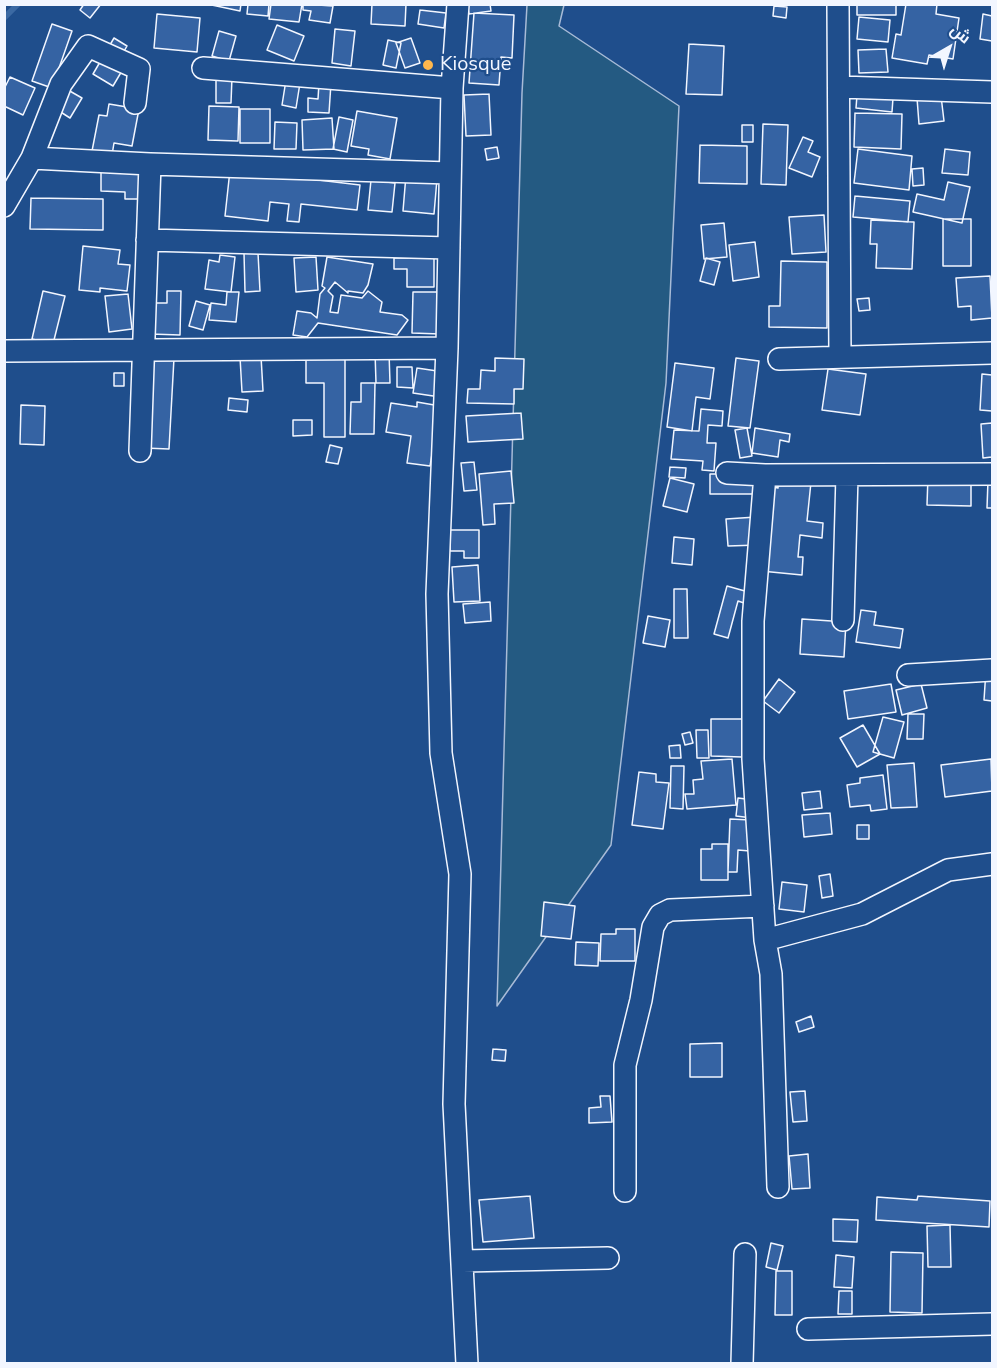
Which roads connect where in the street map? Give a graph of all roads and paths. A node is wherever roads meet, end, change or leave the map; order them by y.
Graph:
1 (458, 4) edge
2 (838, 4) edge
3 (203, 68) dead end
4 (840, 87) junction
5 (452, 88) junction
6 (993, 92) edge
7 (135, 103) dead end
8 (32, 158) junction
9 (150, 164) junction
10 (450, 173) junction
11 (4, 206) edge
12 (147, 240) junction
13 (449, 248) junction
14 (447, 348) junction
15 (144, 350) junction
16 (4, 351) edge
17 (993, 353) edge
18 (840, 357) junction
19 (779, 359) dead end
20 (140, 451) dead end
21 (727, 473) dead end
22 (993, 474) edge
23 (765, 475) junction
24 (848, 475) junction
25 (843, 620) dead end
26 (993, 670) edge
27 (908, 675) dead end
28 (993, 864) edge
29 (763, 906) junction
30 (765, 940) junction
31 (778, 1187) dead end
32 (625, 1191) dead end
33 (744, 1254) dead end
34 (608, 1258) dead end
35 (463, 1261) junction
36 (993, 1324) edge
37 (808, 1329) dead end
38 (466, 1364) edge
39 (742, 1364) edge

1 - 5 street
2 - 4 street
3 - 5 street
4 - 6 street
4 - 18 street
5 - 10 street
7 - 8 street
8 - 9 street
8 - 11 street
9 - 10 street
9 - 12 street
10 - 13 street
12 - 13 street
12 - 15 street
13 - 14 street
14 - 15 street
14 - 35 street
15 - 16 street
15 - 20 street
17 - 18 street
18 - 19 street
21 - 23 street
22 - 24 street
23 - 24 street
23 - 29 street
24 - 25 street
26 - 27 street
28 - 30 street
29 - 30 street
29 - 32 street
30 - 31 street
33 - 39 street
34 - 35 street
35 - 38 street
36 - 37 street

